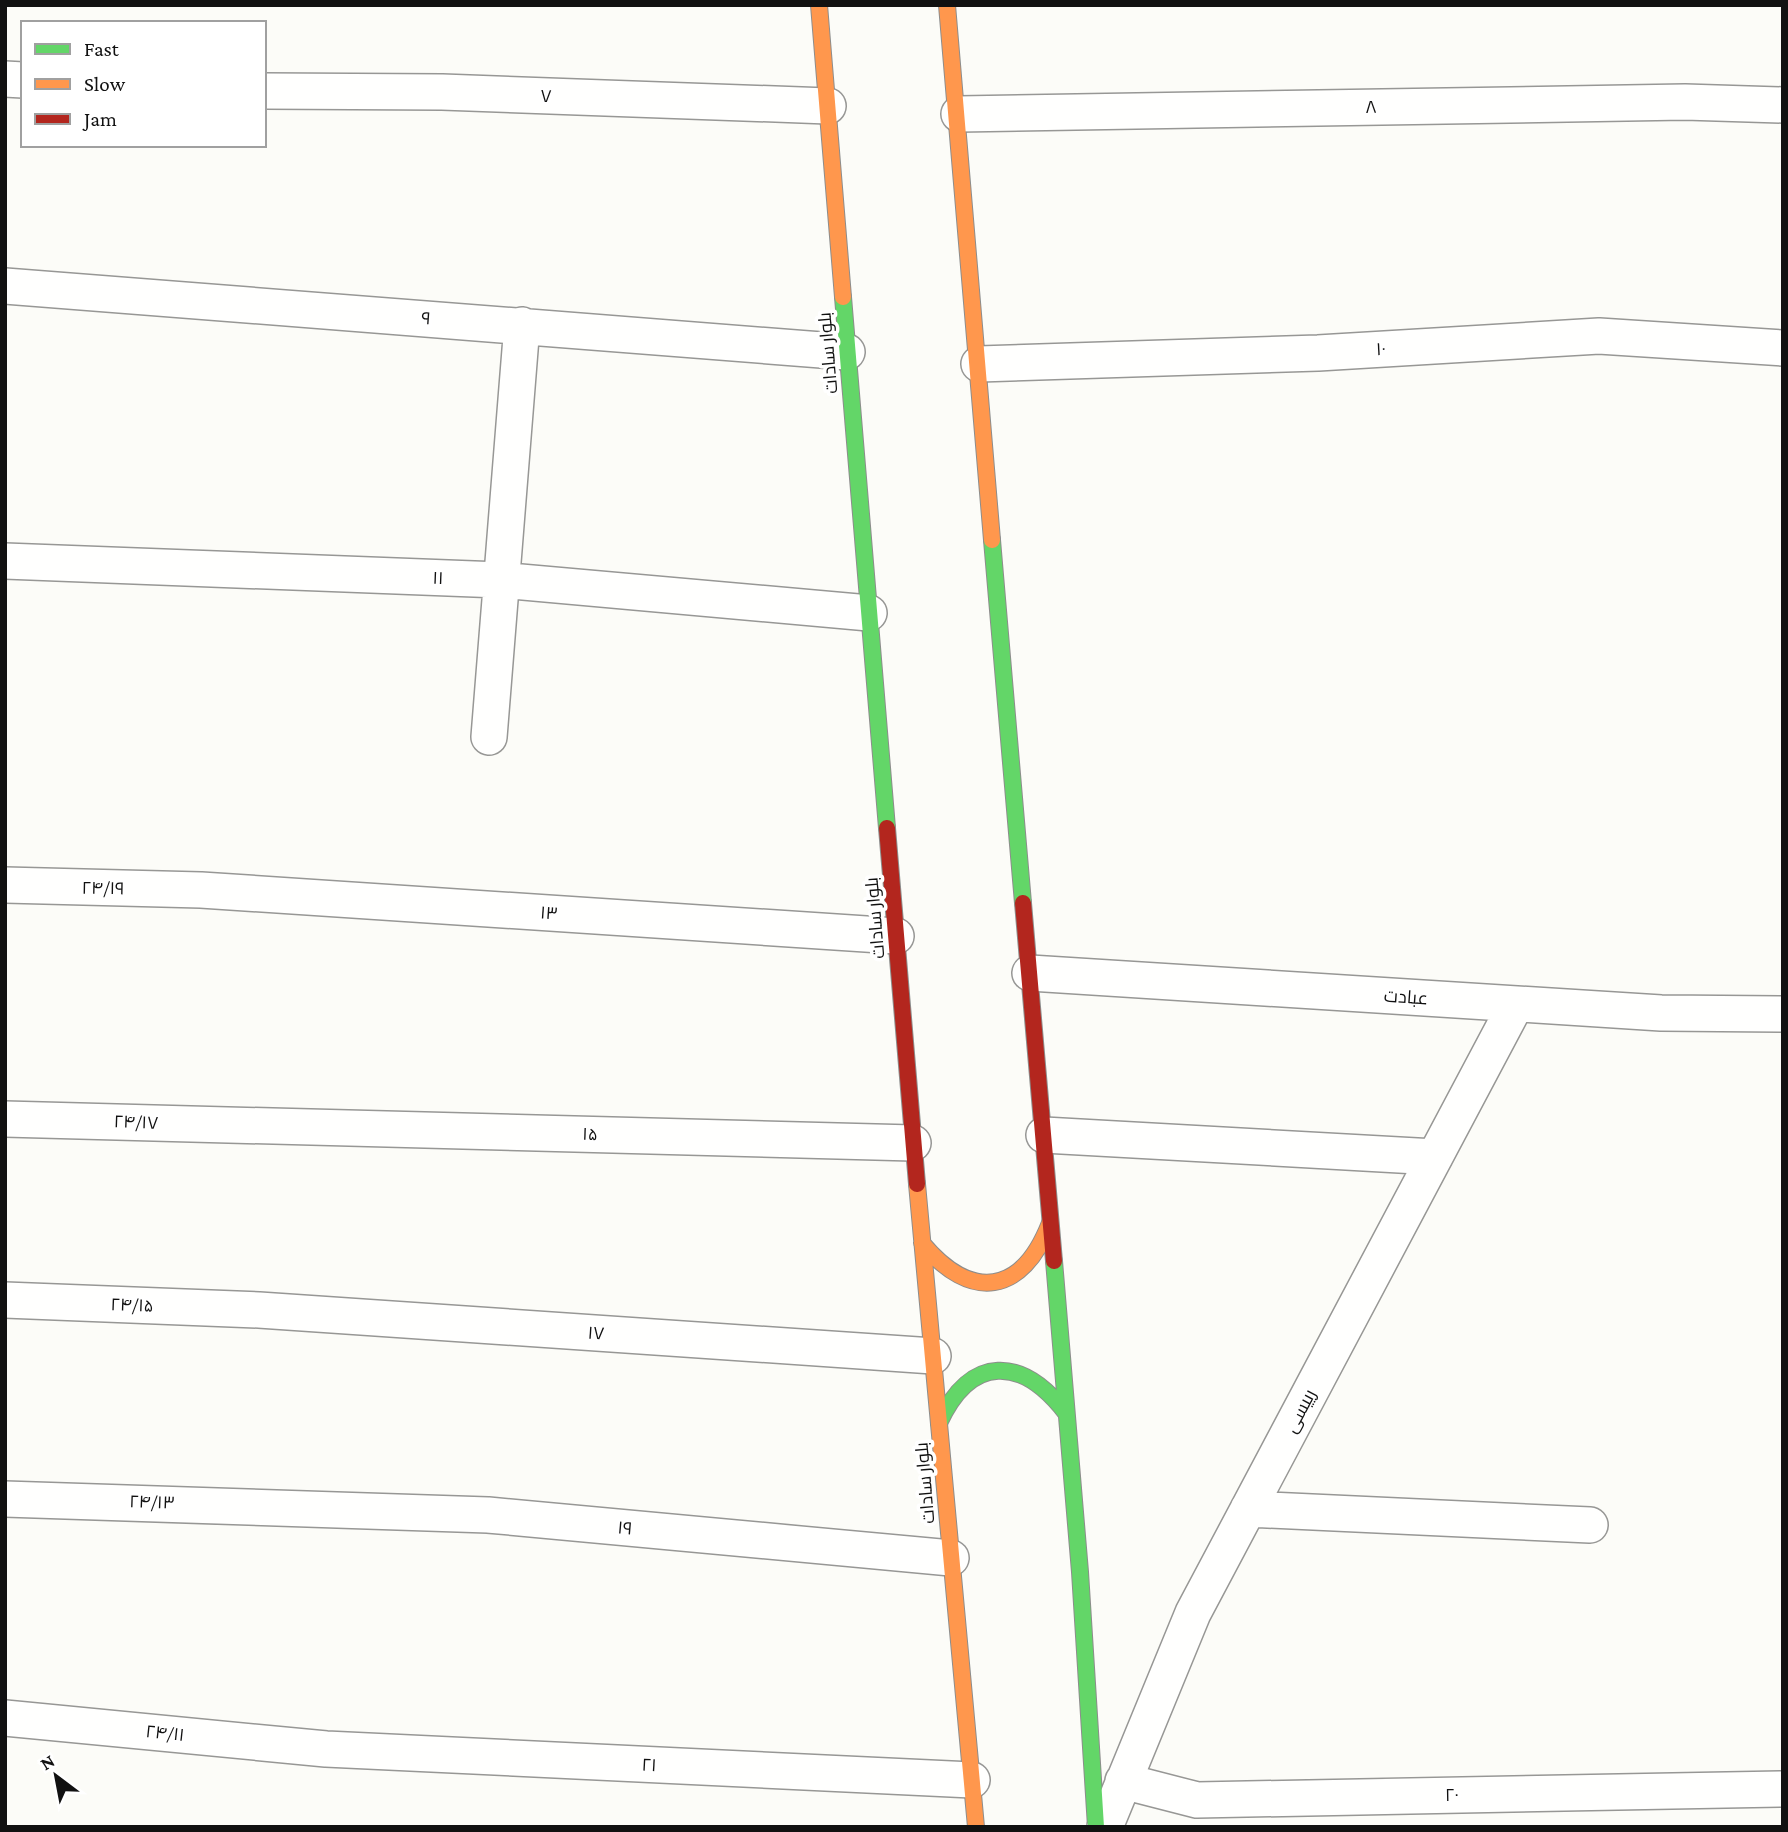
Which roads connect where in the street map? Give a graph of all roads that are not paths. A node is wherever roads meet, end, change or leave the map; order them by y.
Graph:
1 (819, 5) edge
2 (947, 5) edge
3 (266, 91) edge
4 (1783, 104) edge
5 (828, 106) junction
6 (959, 114) junction
7 (5, 286) edge
8 (522, 325) junction
9 (1783, 348) edge
10 (848, 352) junction
11 (979, 364) junction
12 (5, 561) edge
13 (500, 580) junction
14 (869, 613) junction
15 (489, 737) dead end
16 (5, 885) edge
17 (201, 890) joint
18 (896, 936) junction
19 (1030, 974) junction
20 (1516, 1004) junction
21 (1783, 1014) edge
22 (5, 1119) edge
23 (267, 1126) joint
24 (1044, 1135) junction
25 (913, 1143) junction
26 (1435, 1157) junction
27 (1050, 1223) junction
28 (922, 1243) junction
29 (5, 1300) edge
30 (258, 1310) joint
31 (933, 1356) junction
32 (1066, 1413) junction
33 (939, 1423) junction
34 (5, 1499) edge
35 (299, 1507) joint
36 (1248, 1509) junction
37 (1590, 1525) dead end
38 (951, 1558) junction
39 (5, 1718) edge
40 (326, 1749) joint
41 (972, 1780) junction
42 (1123, 1781) junction
43 (1783, 1789) edge
44 (976, 1827) edge
45 (1096, 1827) edge
46 (1104, 1827) edge

1 - 5 street, بلوار سادات
2 - 6 street
3 - 5 street, ۷
4 - 6 street, ۸
5 - 10 street, بلوار سادات
6 - 11 street
7 - 8 street, ۹
8 - 10 street, ۹
8 - 13 street
9 - 11 street, ۱۰
10 - 14 street, بلوار سادات
11 - 19 street
12 - 13 street, ۱۱
13 - 14 street, ۱۱
13 - 15 street
14 - 18 street, بلوار سادات
16 - 17 street, ۲۴/۱۹
17 - 18 street, ۱۳
18 - 25 street, بلوار سادات
19 - 20 street, عبادت
19 - 24 street
20 - 21 street, عبادت
20 - 26 street, رییسی
22 - 23 street, ۲۴/۱۷
23 - 25 street, ۱۵
24 - 26 street
24 - 27 street
25 - 28 street, بلوار سادات
26 - 36 street, رییسی
27 - 28 street
27 - 32 street
28 - 31 street, بلوار سادات
29 - 30 street, ۲۴/۱۵
30 - 31 street, ۱۷
31 - 33 street, بلوار سادات
32 - 33 street
32 - 45 street
33 - 38 street, بلوار سادات
34 - 35 street, ۲۴/۱۳
35 - 38 street, ۱۹
36 - 37 street
36 - 42 street, رییسی
38 - 41 street, بلوار سادات
39 - 40 street, ۲۴/۱۱
40 - 41 street, ۲۱
41 - 44 street, بلوار سادات
42 - 43 street, ۲۰
42 - 46 street, رییسی

